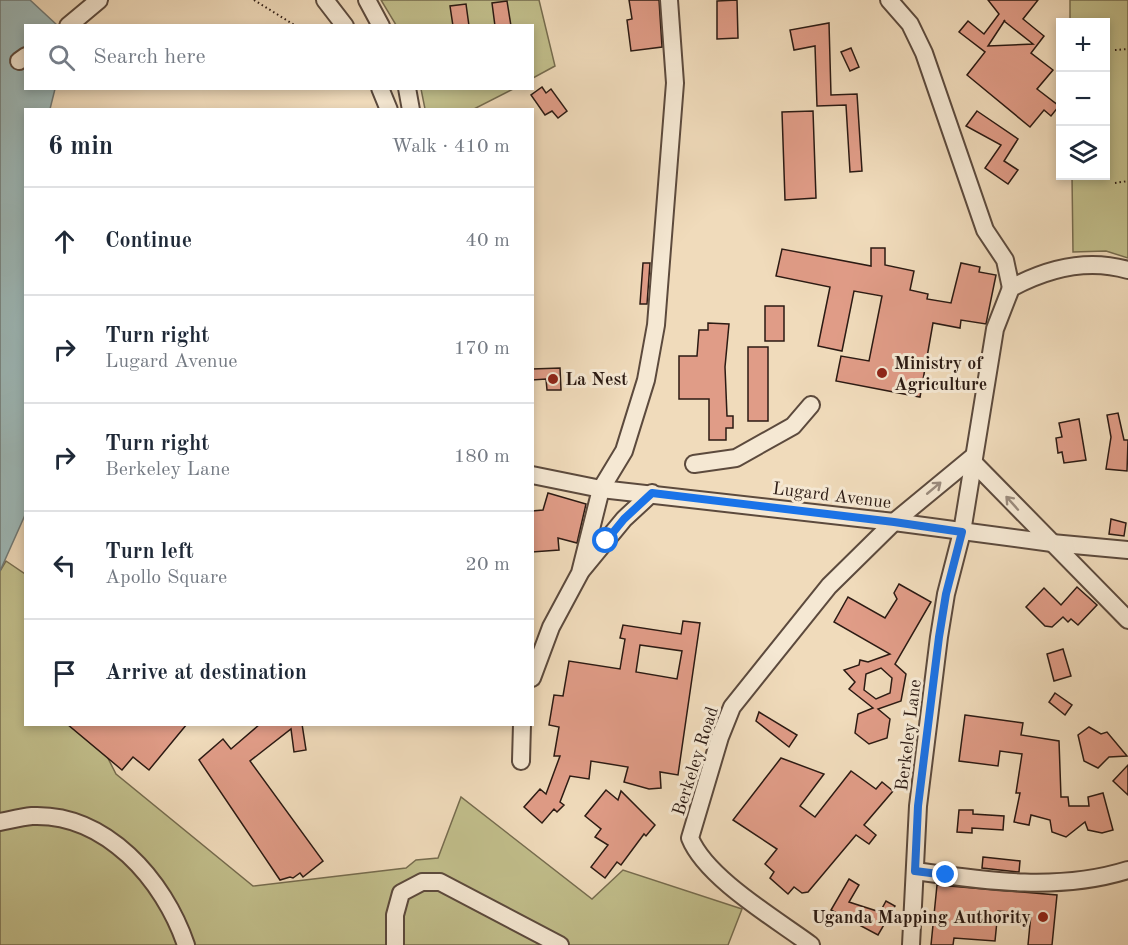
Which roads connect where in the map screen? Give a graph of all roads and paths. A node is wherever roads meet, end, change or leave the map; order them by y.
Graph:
1 (99, 0) edge
2 (254, 0) edge
3 (325, 0) edge
4 (367, 0) edge
5 (669, 0) edge
6 (889, 0) edge
7 (70, 24) edge
8 (293, 24) edge
9 (343, 24) edge
10 (380, 24) edge
11 (1128, 49) edge
12 (1115, 50) dead end
13 (381, 90) edge
14 (407, 90) edge
15 (388, 108) edge
16 (411, 108) edge
17 (1128, 181) edge
18 (1115, 183) dead end
19 (1128, 270) edge
20 (1011, 288) junction
21 (810, 405) dead end
22 (974, 459) junction
23 (694, 464) dead end
24 (534, 475) edge
25 (601, 489) junction
26 (652, 493) junction
27 (894, 522) junction
28 (962, 532) junction
29 (1052, 543) junction
30 (1128, 550) edge
31 (579, 573) junction
32 (1128, 620) edge
33 (534, 673) edge
34 (522, 726) edge
35 (521, 761) dead end
36 (0, 822) edge
37 (1128, 870) edge
38 (915, 871) junction
39 (186, 945) edge
40 (395, 945) edge
41 (560, 945) edge
42 (811, 945) edge
43 (911, 945) edge

1 - 7 street
2 - 8 path
3 - 9 street
4 - 10 street
5 - 25 street
6 - 20 street
11 - 12 path
13 - 15 street
14 - 16 street
17 - 18 path
19 - 20 street
20 - 22 street, Berkeley Lane
21 - 23 street
27 -> 22 street
22 - 28 street, Berkeley Lane
29 -> 22 street
24 - 25 street, Lugard Avenue
25 - 26 street, Lugard Avenue
25 - 31 street
26 - 27 street, Lugard Avenue
26 - 31 street
27 - 28 street, Lugard Avenue
27 - 42 street, Berkeley Road
28 - 29 street, Lugard Avenue
28 - 38 street, Berkeley Lane
29 - 30 street, Lugard Avenue
29 - 32 street
31 - 33 street
34 - 35 street
36 - 39 street
37 - 38 street
38 - 43 street, Berkeley Lane
40 - 41 street

